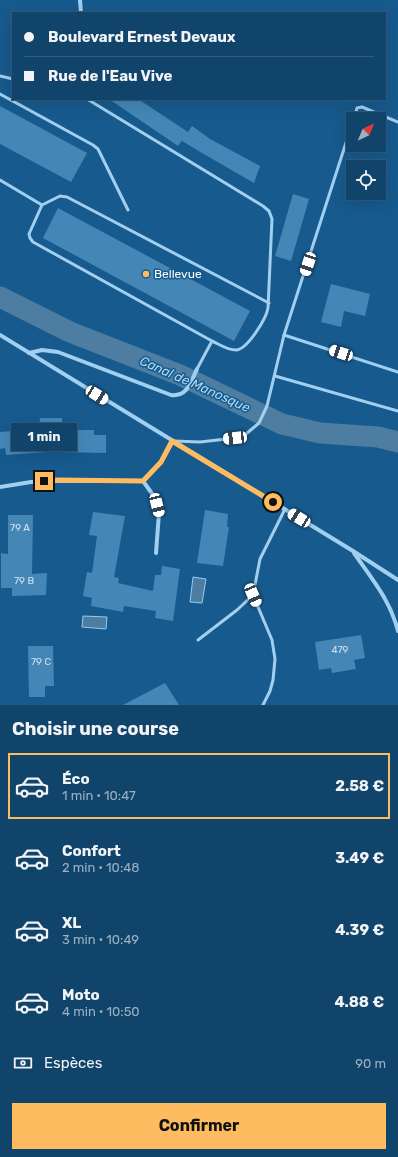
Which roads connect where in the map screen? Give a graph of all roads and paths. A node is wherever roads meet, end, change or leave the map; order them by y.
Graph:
1 (80, 0) edge
2 (82, 12) edge
3 (0, 76) edge
4 (12, 79) edge
5 (0, 94) edge
6 (89, 100) edge
7 (356, 112) edge
8 (374, 112) edge
9 (386, 117) edge
10 (398, 122) edge
11 (346, 142) edge
12 (0, 180) edge
13 (42, 205) junction
14 (128, 210) dead end
15 (269, 303) junction
16 (0, 335) edge
17 (284, 335) junction
18 (212, 340) junction
19 (29, 353) junction
20 (197, 369) joint
21 (398, 372) edge
22 (274, 376) junction
23 (398, 411) edge
24 (172, 441) junction
25 (143, 481) junction
26 (0, 487) edge
27 (285, 509) junction
28 (353, 551) junction
29 (156, 553) dead end
30 (398, 580) edge
31 (253, 595) junction
32 (398, 632) edge
33 (198, 640) dead end
34 (263, 705) edge

1 - 2 street
3 - 4 lane
5 - 14 lane
6 - 15 lane
7 - 8 lane
9 - 10 lane
11 - 17 lane
12 - 13 lane
13 - 15 lane
13 - 18 lane
15 - 18 lane
16 - 19 street
17 - 21 lane
17 - 22 lane
18 - 20 lane
19 - 20 street
19 - 24 street
22 - 23 lane
22 - 24 lane
24 - 25 street
24 - 27 street
25 - 26 street
25 - 29 street
27 - 28 street
27 - 31 lane
28 - 30 street
28 - 32 street
31 - 33 lane
31 - 34 lane

